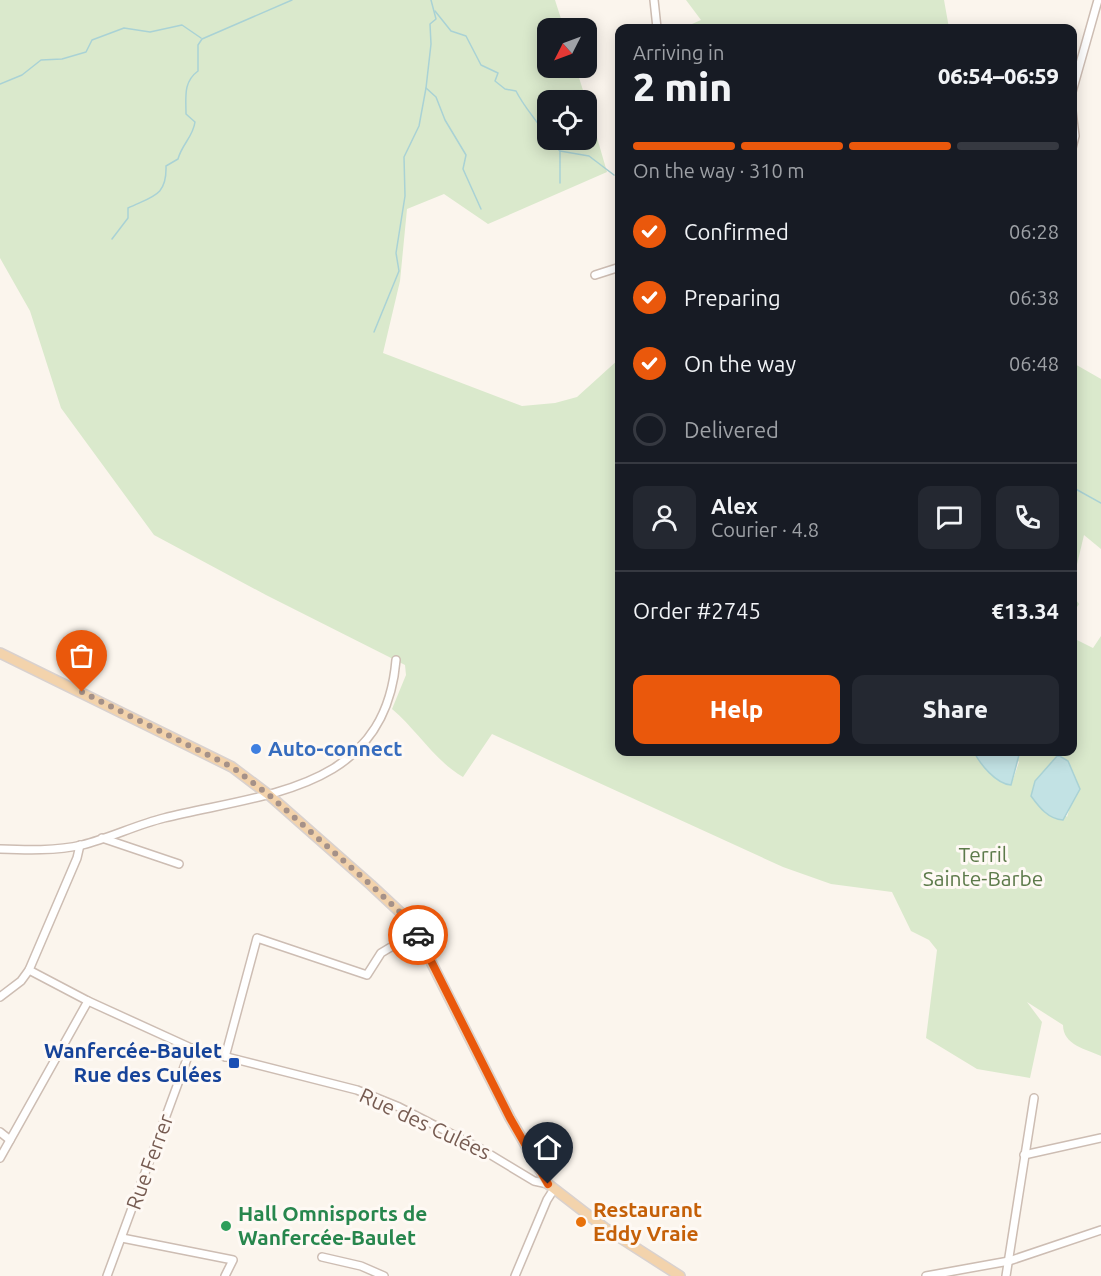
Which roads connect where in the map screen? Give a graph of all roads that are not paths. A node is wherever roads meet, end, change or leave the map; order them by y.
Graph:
1 (654, 0) edge
2 (1098, 0) edge
3 (657, 24) edge
4 (1077, 74) edge
5 (615, 269) edge
6 (595, 275) dead end
7 (0, 653) edge
8 (396, 660) dead end
9 (269, 795) junction
10 (102, 838) junction
11 (80, 845) junction
12 (0, 849) edge
13 (179, 864) dead end
14 (416, 932) junction
15 (29, 970) junction
16 (0, 989) edge
17 (10, 989) junction
18 (0, 997) edge
19 (88, 1001) junction
20 (191, 1048) junction
21 (225, 1057) junction
22 (1034, 1098) dead end
23 (0, 1132) edge
24 (1101, 1138) edge
25 (10, 1140) junction
26 (1024, 1155) junction
27 (0, 1158) edge
28 (551, 1186) junction
29 (1101, 1230) edge
30 (122, 1238) junction
31 (322, 1257) dead end
32 (1009, 1260) junction
33 (106, 1276) edge
34 (225, 1276) edge
35 (384, 1276) edge
36 (514, 1276) edge
37 (680, 1276) edge
38 (926, 1276) edge
39 (1006, 1276) edge

1 - 3 street
2 - 4 street
5 - 6 street
7 - 9 main road
8 - 9 street
9 - 10 street
9 - 14 main road
10 - 11 street
10 - 13 street
11 - 12 street
11 - 15 street
14 - 21 street
14 - 28 main road
15 - 17 street
15 - 19 street, Rue des Culées
16 - 17 street
17 - 18 street
19 - 20 street, Rue des Culées
19 - 25 street
20 - 21 street, Rue des Culées
20 - 30 street, Rue Ferrer
21 - 28 street, Rue des Culées
22 - 26 street
23 - 25 street
24 - 26 street
25 - 27 street
26 - 32 street
28 - 36 street
28 - 37 main road
29 - 32 street
30 - 33 street, Rue Ferrer
30 - 34 street
31 - 35 street
32 - 38 street
32 - 39 street

